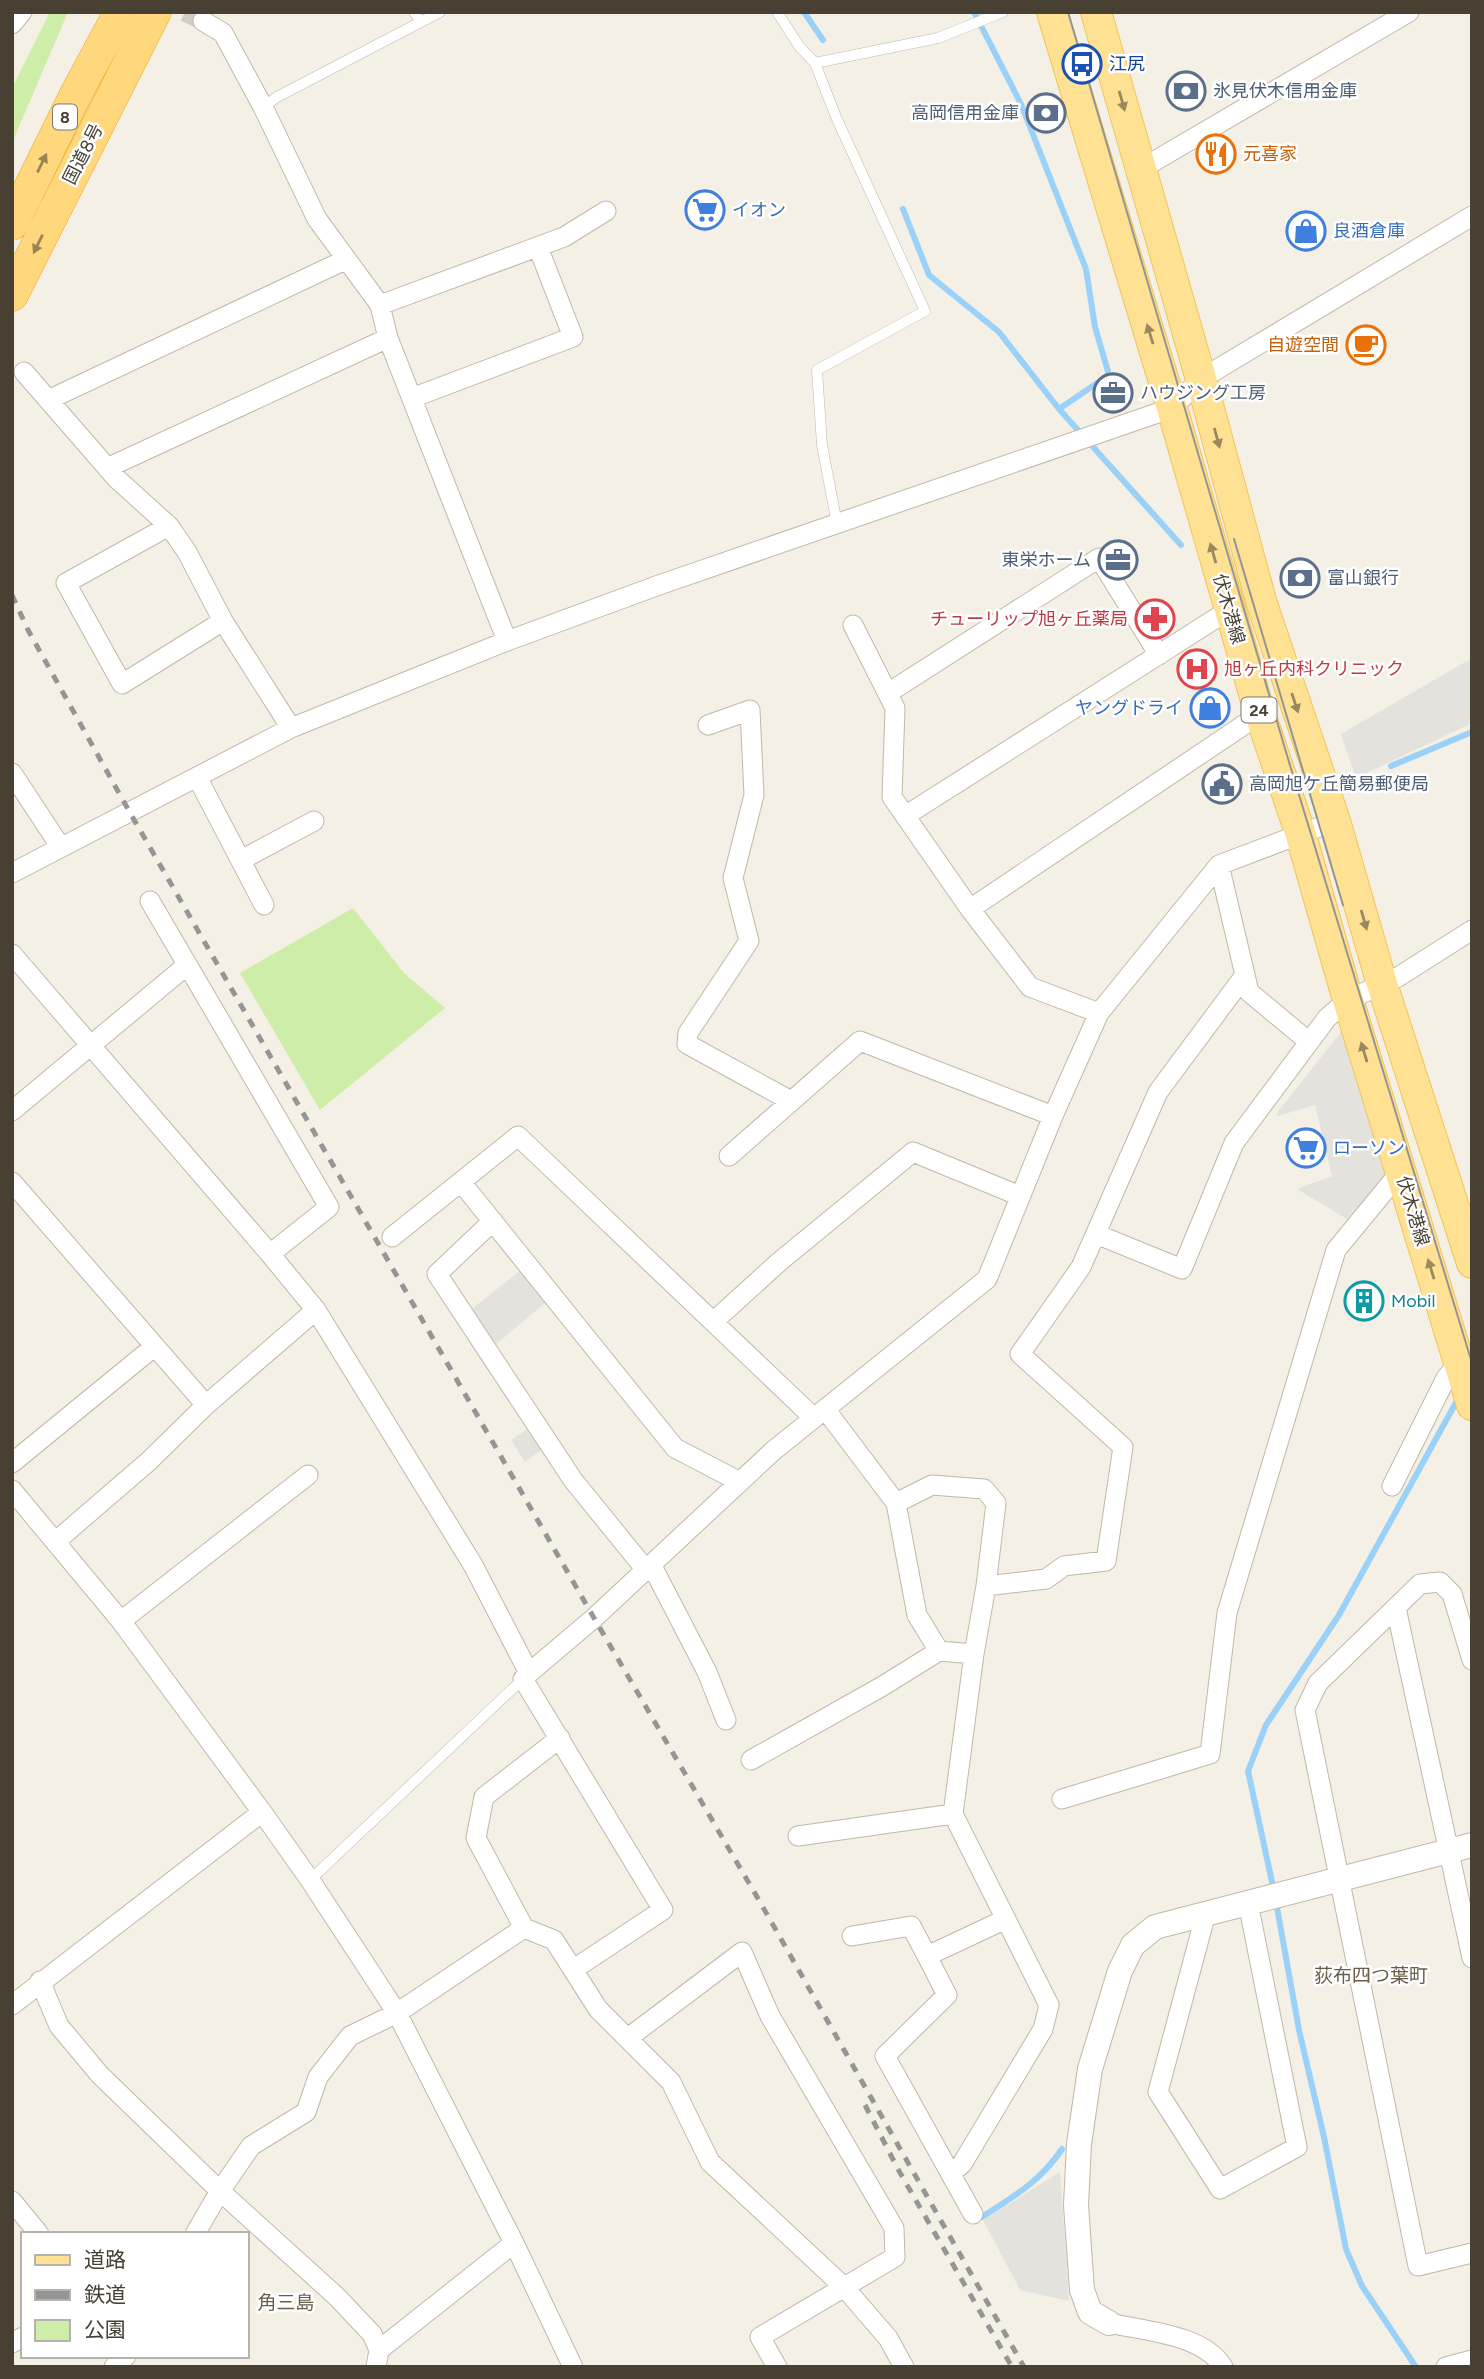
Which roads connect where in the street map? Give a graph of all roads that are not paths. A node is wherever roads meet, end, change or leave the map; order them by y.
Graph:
1 (22, 12) edge
2 (107, 12) edge
3 (120, 12) edge
4 (155, 12) edge
5 (173, 12) edge
6 (414, 12) edge
7 (440, 12) edge
8 (777, 12) edge
9 (1003, 12) edge
10 (1052, 12) edge
11 (1096, 12) edge
12 (1409, 12) edge
13 (203, 21) tunnel mouth
14 (421, 22) junction
15 (12, 24) edge
16 (815, 63) junction
17 (77, 92) junction
18 (263, 107) junction
19 (79, 161) junction
20 (1141, 169) junction
21 (606, 211) dead end
22 (1472, 216) edge
23 (12, 224) edge
24 (538, 247) junction
25 (345, 260) junction
26 (12, 295) edge
27 (380, 305) junction
28 (388, 338) junction
29 (24, 373) dead end
30 (1201, 379) junction
31 (412, 398) junction
32 (48, 400) junction
33 (1172, 408) junction
34 (107, 468) junction
35 (837, 524) junction
36 (169, 526) junction
37 (1229, 610) junction
38 (223, 621) junction
39 (853, 625) dead end
40 (507, 641) junction
41 (1159, 655) junction
42 (888, 693) junction
43 (1260, 714) junction
44 (708, 725) dead end
45 (291, 728) junction
46 (12, 774) edge
47 (197, 777) junction
48 (905, 816) junction
49 (314, 821) dead end
50 (1335, 821) junction
51 (1300, 832) junction
52 (61, 846) junction
53 (241, 860) junction
54 (1219, 865) junction
55 (12, 873) edge
56 (150, 901) dead end
57 (264, 905) dead end
58 (970, 909) junction
59 (1472, 930) edge
60 (12, 954) edge
61 (186, 966) junction
62 (1245, 975) junction
63 (1382, 984) junction
64 (1348, 1000) junction
65 (1099, 1013) junction
66 (1308, 1041) junction
67 (91, 1045) junction
68 (791, 1101) junction
69 (12, 1111) edge
70 (1053, 1116) junction
71 (729, 1156) dead end
72 (1401, 1171) junction
73 (12, 1182) edge
74 (461, 1182) junction
75 (1020, 1196) junction
76 (493, 1221) junction
77 (1096, 1234) junction
78 (392, 1237) dead end
79 (270, 1254) junction
80 (1472, 1262) edge
81 (316, 1310) junction
82 (713, 1322) junction
83 (155, 1346) junction
84 (1459, 1362) junction
85 (206, 1405) junction
86 (1472, 1405) edge
87 (819, 1413) junction
88 (12, 1463) edge
89 (308, 1475) dead end
90 (740, 1482) junction
91 (1392, 1486) dead end
92 (12, 1490) edge
93 (896, 1503) junction
94 (55, 1542) junction
95 (648, 1567) junction
96 (986, 1586) junction
97 (1396, 1608) junction
98 (121, 1621) junction
99 (939, 1651) junction
100 (974, 1654) junction
101 (1472, 1660) edge
102 (526, 1676) junction
103 (726, 1720) dead end
104 (559, 1738) junction
105 (751, 1760) dead end
106 (1062, 1799) dead end
107 (262, 1812) junction
108 (953, 1814) junction
109 (799, 1836) dead end
110 (1461, 1848) edge
111 (310, 1880) junction
112 (1339, 1880) junction
113 (1248, 1903) junction
114 (1206, 1913) junction
115 (1006, 1919) junction
116 (524, 1928) junction
117 (852, 1936) dead end
118 (927, 1956) junction
119 (1472, 1958) edge
120 (574, 1969) junction
121 (40, 1981) junction
122 (12, 2005) edge
123 (397, 2013) junction
124 (628, 2038) junction
125 (951, 2173) junction
126 (220, 2191) junction
127 (12, 2201) edge
128 (974, 2214) dead end
129 (37, 2232) edge
130 (196, 2232) edge
131 (514, 2243) junction
132 (1472, 2253) edge
133 (844, 2287) junction
134 (1108, 2323) joint
135 (1472, 2360) edge
136 (374, 2361) edge
137 (573, 2367) edge
138 (777, 2367) edge
139 (904, 2367) edge
140 (1223, 2367) edge
141 (1446, 2367) edge

1 - 15 street
2 - 17 highway, 8
3 - 17 highway, 国道8号 / 8
4 - 19 highway, 国道8号 / 8
5 - 19 highway, 8
6 - 14 lane
7 - 14 lane
8 - 16 lane
9 - 16 lane
33 -> 10 main road, 伏木港線 / 24
11 -> 20 main road, 伏木港線 / 24
12 - 20 street
13 - 18 street
14 - 18 lane
16 - 35 lane
23 -> 17 highway, 国道8号 / 8
18 - 25 street
19 -> 26 highway, 国道8号 / 8
20 - 30 main road, 伏木港線 / 24
21 - 24 street
22 - 30 street
24 - 27 street
24 - 31 street
25 - 27 street
25 - 32 street
27 - 28 street
28 - 31 street
28 - 34 street
29 - 32 street
30 - 33 street
30 -> 50 main road, 伏木港線 / 24
31 - 40 street
32 - 34 street
33 - 35 street
37 -> 33 main road, 伏木港線 / 24
34 - 36 street
35 - 40 street
36 - 38 street
36 - 38 street
37 - 41 street
37 - 43 main road, 伏木港線 / 24
38 - 45 street
39 - 42 street
40 - 45 street
41 - 42 street
41 - 48 street
42 - 48 street
43 - 51 main road, 伏木港線 / 24
43 - 58 street
44 - 68 street
45 - 47 street
46 - 52 street
47 - 52 street
47 - 53 street
48 - 58 street
49 - 53 street
50 - 51 street
50 -> 63 main road, 伏木港線 / 24
51 - 54 street
51 - 64 main road, 伏木港線 / 24
52 - 55 street
53 - 57 street
54 - 62 street
54 - 65 street
56 - 61 street
58 - 65 street
59 - 63 street
60 - 67 street
61 - 67 street
61 - 79 street
62 - 66 street
62 - 77 street
63 - 64 street
63 - 80 main road, 伏木港線 / 24
64 - 66 street
72 -> 64 main road, 伏木港線 / 24
65 - 70 street
66 - 77 street
67 - 69 street
67 - 79 street
68 - 70 street
68 - 71 street
70 - 75 street
84 -> 72 main road, 伏木港線 / 24
72 - 106 street
73 - 83 street
74 - 76 street
74 - 78 street
74 - 82 street
75 - 82 street
75 - 87 street
76 - 90 street
76 - 95 street
77 - 96 street
79 - 81 street
81 - 85 street
81 - 102 street
82 - 87 street
83 - 85 street
83 - 88 street
84 - 86 main road, 伏木港線 / 24
84 - 91 street
85 - 94 street
87 - 90 street
87 - 93 street
89 - 98 street
90 - 95 street
92 - 94 street
93 - 96 street
93 - 99 street
94 - 98 street
95 - 102 street
95 - 103 street
96 - 100 street
97 - 101 street
97 - 110 street
97 - 112 street
98 - 107 street
99 - 100 street
99 - 105 street
100 - 108 street
102 - 104 street
102 - 111 lane
104 - 116 street
104 - 120 street
107 - 111 street
107 - 121 street
108 - 109 street
108 - 115 street
110 - 112 street
110 - 119 street
111 - 123 street
112 - 113 street
112 - 132 street
113 - 114 street
113 - 114 street
114 - 134 street
115 - 118 street
115 - 125 street
116 - 120 street
116 - 123 street
117 - 118 street
118 - 125 street
120 - 124 street
121 - 122 street
121 - 126 street
123 - 126 street
123 - 131 street
124 - 133 street
124 - 133 street
125 - 128 street
126 - 130 street
126 - 136 street
127 - 129 street
131 - 136 street
131 - 137 street
133 - 138 street
133 - 139 street
134 - 140 street
135 - 141 street

